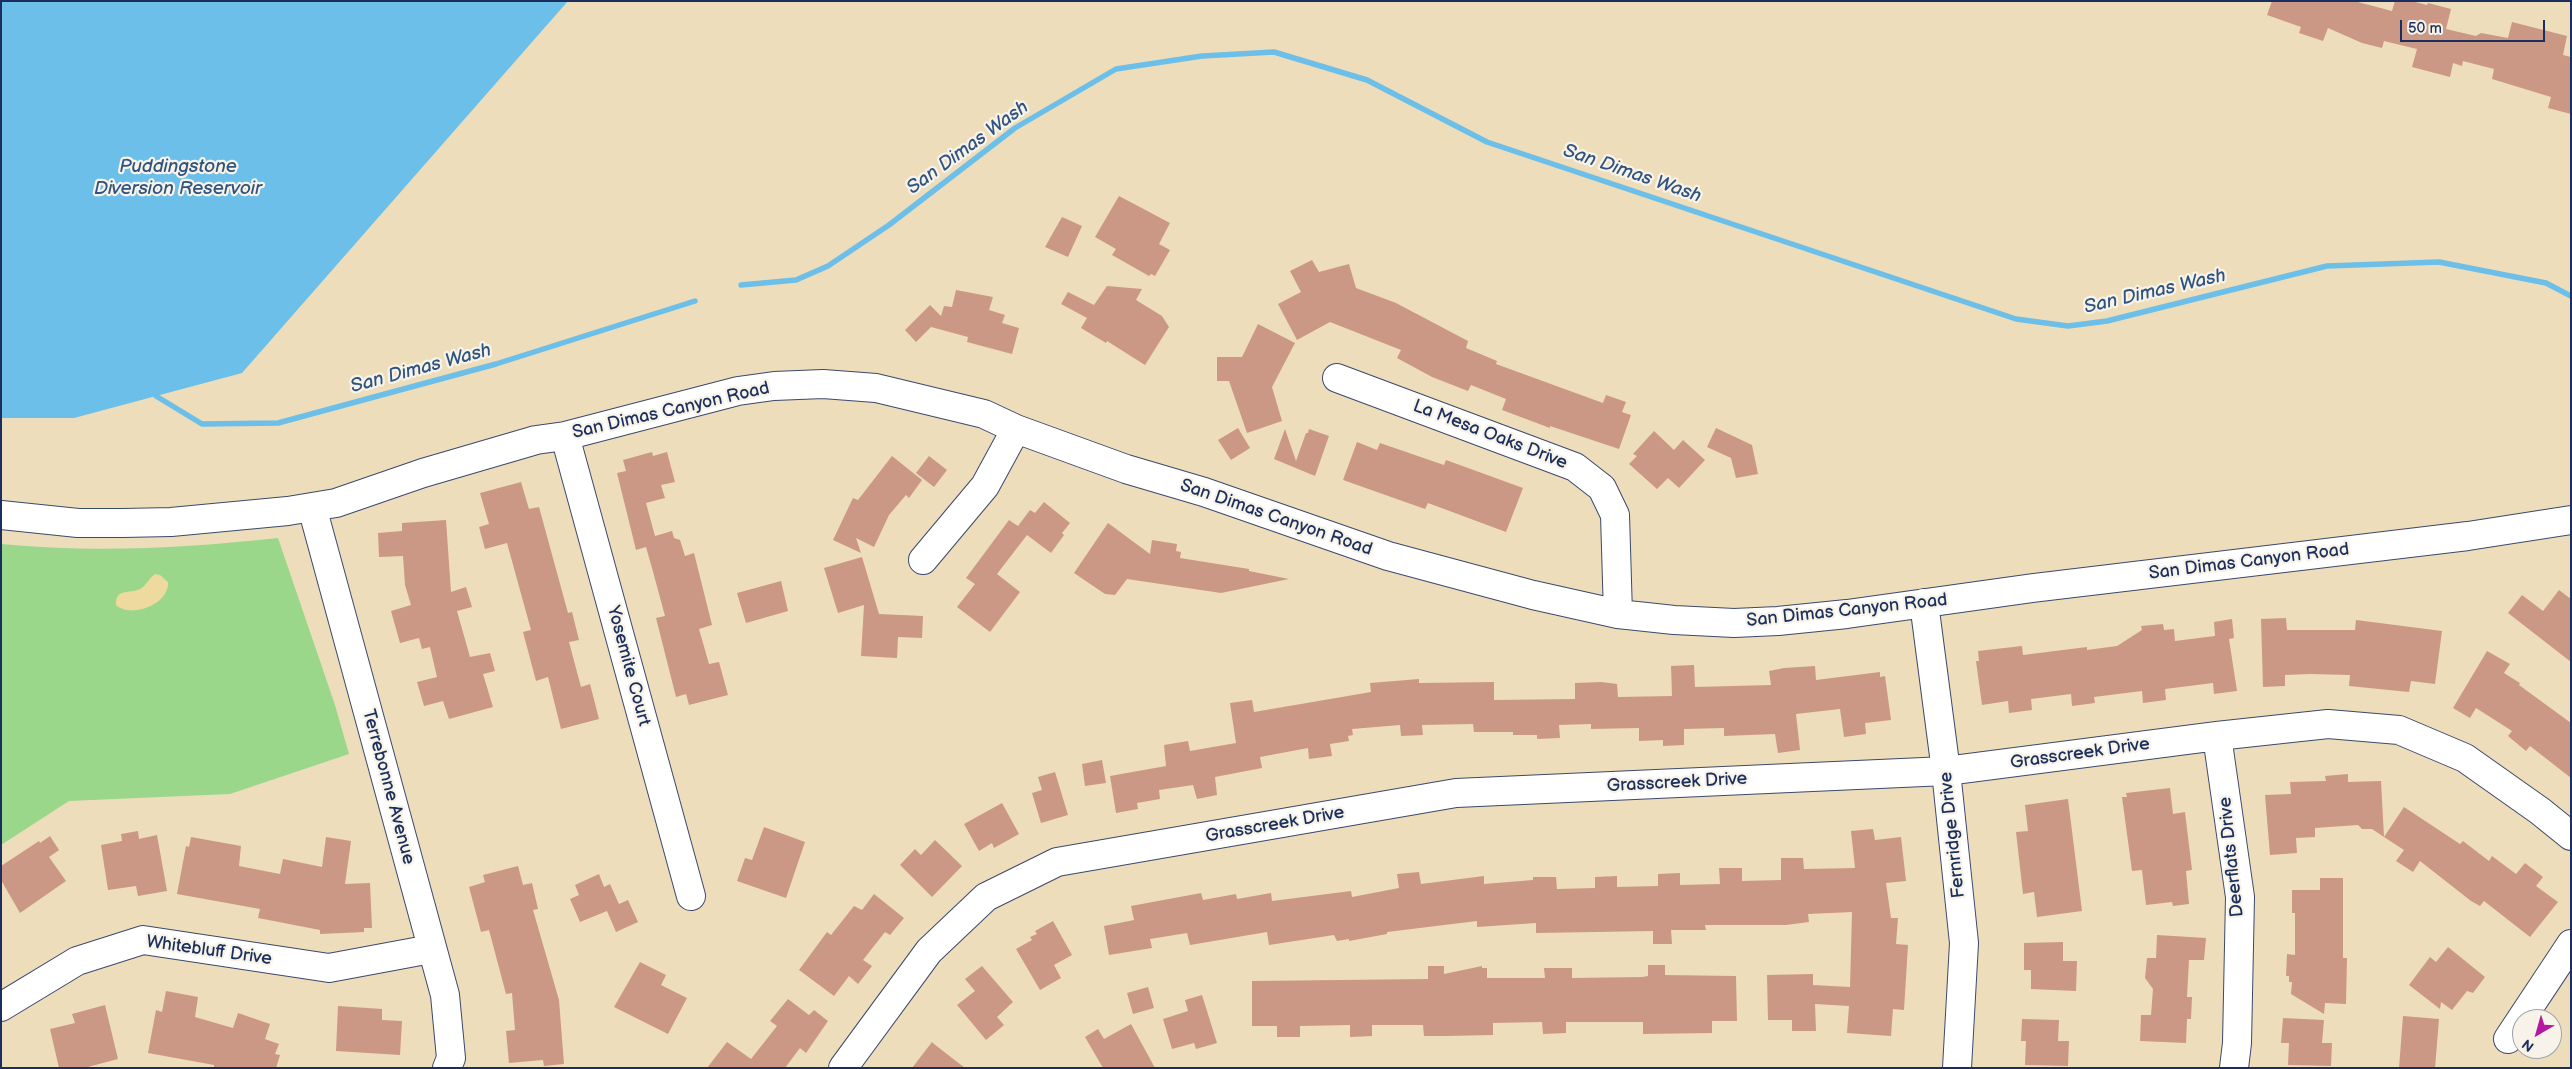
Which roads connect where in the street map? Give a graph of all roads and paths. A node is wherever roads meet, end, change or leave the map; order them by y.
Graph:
1 (1337, 378) dead end
2 (1016, 429) junction
3 (565, 436) junction
4 (312, 507) junction
5 (1, 515) edge
6 (2571, 520) edge
7 (922, 560) dead end
8 (1924, 603) junction
9 (1618, 614) junction
10 (2217, 736) junction
11 (1946, 772) junction
12 (2571, 836) edge
13 (691, 896) dead end
14 (2571, 944) edge
15 (431, 949) junction
16 (1, 1007) edge
17 (2508, 1039) dead end
18 (447, 1068) edge
19 (842, 1068) edge
20 (1957, 1068) edge
21 (2234, 1068) edge

1 - 9 street, La Mesa Oaks Drive
2 - 3 street, San Dimas Canyon Road
2 - 7 street
2 - 9 street, San Dimas Canyon Road
3 - 4 street, San Dimas Canyon Road
3 - 13 street, Yosemite Court
4 - 5 street, San Dimas Canyon Road
4 - 15 street, Terrebonne Avenue
6 - 8 street, San Dimas Canyon Road
8 - 9 street, San Dimas Canyon Road
8 - 11 street, Fernridge Drive
10 - 11 street, Grasscreek Drive
10 - 12 street, Grasscreek Drive
10 - 21 street, Deerflats Drive
11 - 19 street, Grasscreek Drive
11 - 20 street, Fernridge Drive
14 - 17 street
15 - 16 street, Whitebluff Drive
15 - 18 street, Terrebonne Avenue

